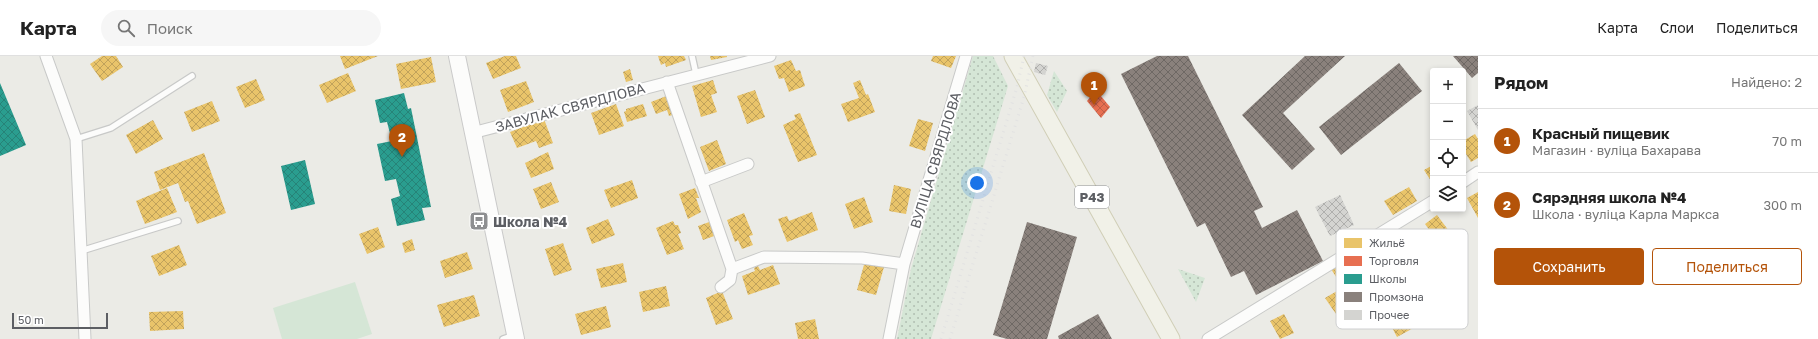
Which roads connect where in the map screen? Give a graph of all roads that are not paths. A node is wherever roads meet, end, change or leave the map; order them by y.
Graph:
1 (46, 56) edge
2 (457, 56) edge
3 (692, 56) edge
4 (770, 56) edge
5 (966, 56) edge
6 (1013, 56) edge
7 (696, 74) junction
8 (192, 76) dead end
9 (667, 82) junction
10 (472, 133) junction
11 (76, 140) junction
12 (748, 164) dead end
13 (1478, 172) edge
14 (1466, 180) edge
15 (701, 182) junction
16 (1430, 203) edge
17 (178, 221) dead end
18 (1387, 229) edge
19 (81, 251) junction
20 (1336, 260) edge
21 (904, 264) junction
22 (732, 269) junction
23 (721, 287) dead end
24 (511, 338) edge
25 (85, 339) edge
26 (889, 339) edge
27 (1171, 339) edge
28 (1208, 339) edge

1 - 11 street
2 - 10 main road
3 - 7 lane
4 - 7 street, ЗАВУЛАК СВЯРДЛОВА
5 - 21 street, ВУЛІЦА СВЯРДЛОВА
6 - 27 main road, Р43
7 - 9 street, ЗАВУЛАК СВЯРДЛОВА
8 - 11 lane
9 - 10 street, ЗАВУЛАК СВЯРДЛОВА
9 - 15 street
10 - 24 main road
11 - 19 street
12 - 15 street
13 - 14 street
15 - 22 street
16 - 18 street
17 - 19 lane
19 - 25 street
20 - 28 street
21 - 22 street
21 - 26 street, ВУЛІЦА СВЯРДЛОВА
22 - 23 street

